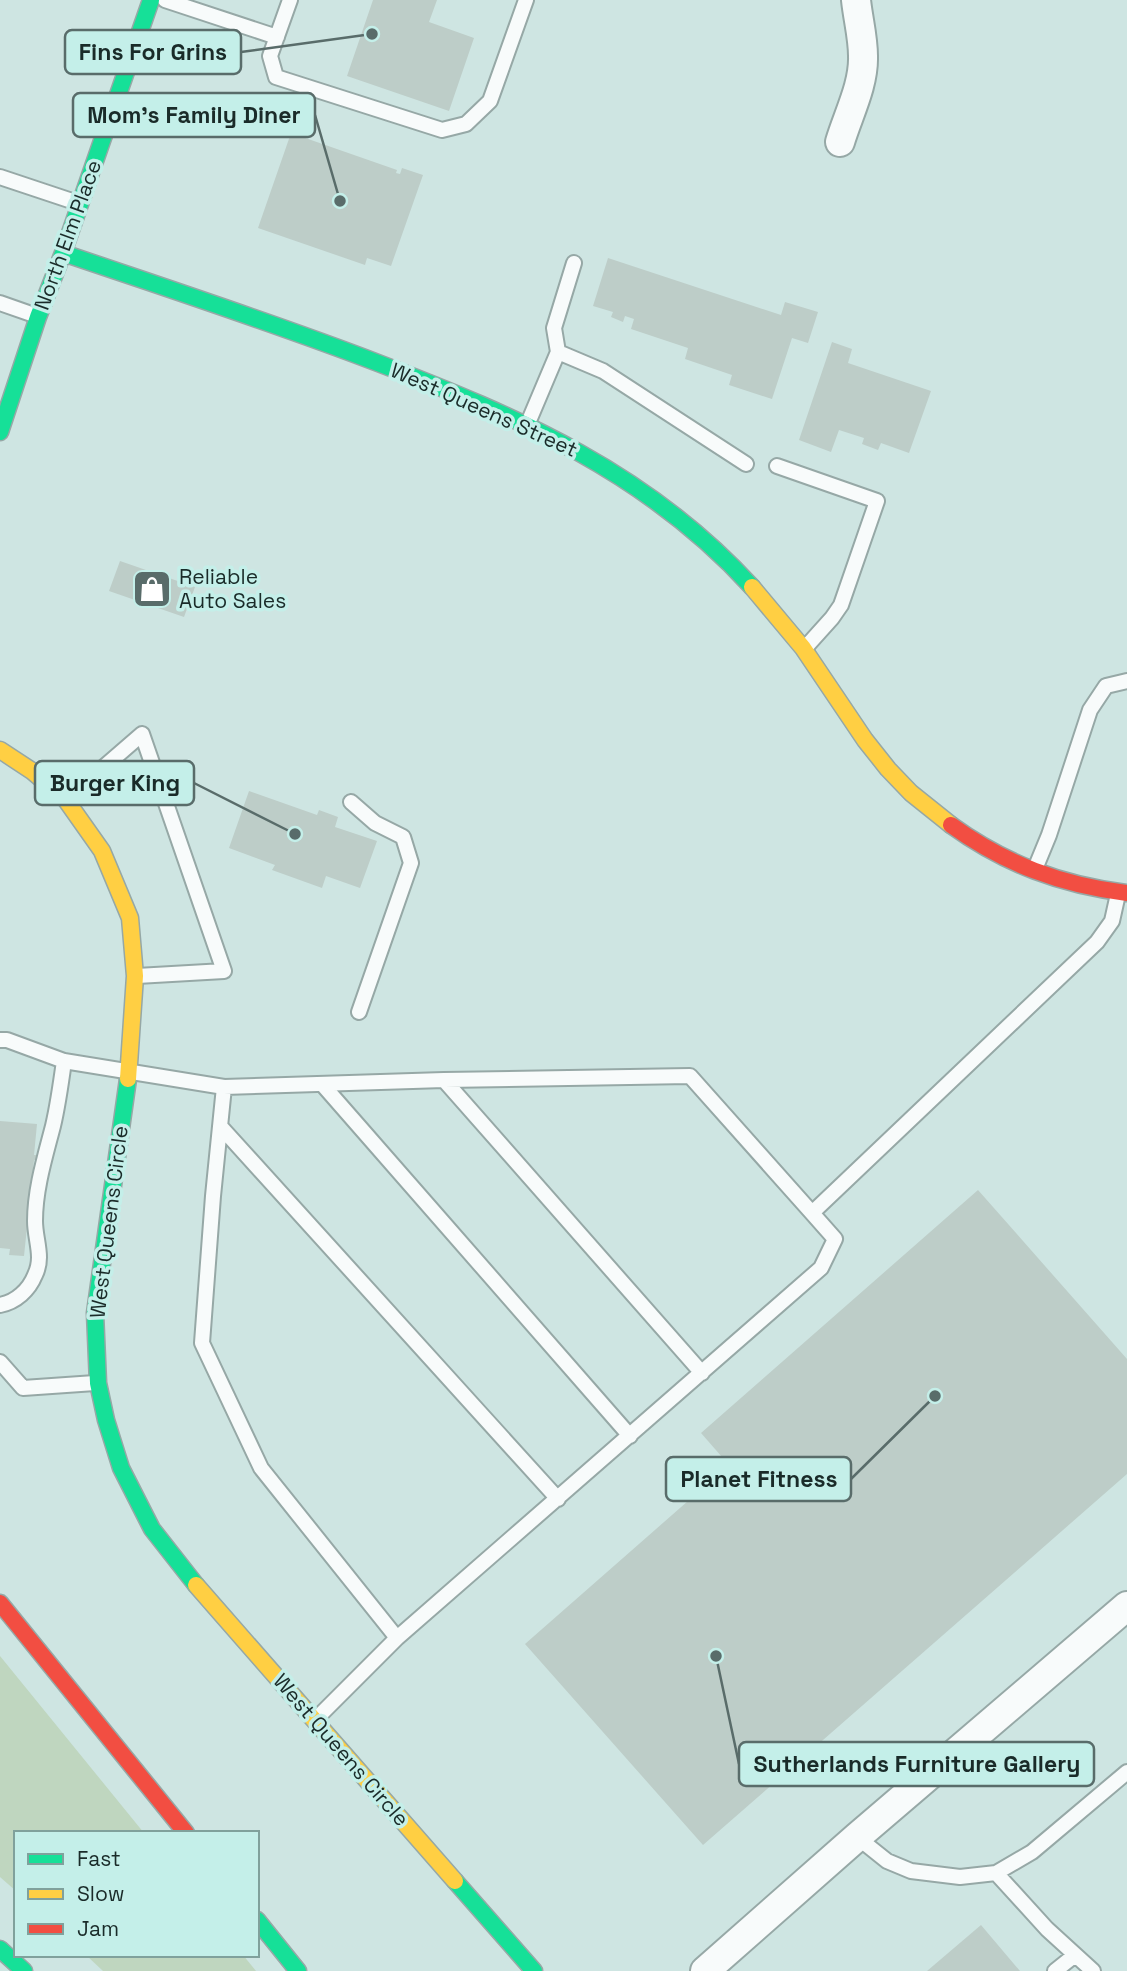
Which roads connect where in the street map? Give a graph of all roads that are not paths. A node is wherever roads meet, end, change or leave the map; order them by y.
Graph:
1 (151, 0) edge
2 (165, 0) edge
3 (290, 0) edge
4 (526, 0) edge
5 (856, 0) edge
6 (277, 37) junction
7 (840, 142) dead end
8 (0, 177) edge
9 (79, 204) junction
10 (63, 253) junction
11 (574, 262) dead end
12 (0, 303) edge
13 (38, 317) junction
14 (558, 352) junction
15 (528, 424) junction
16 (0, 432) edge
17 (746, 464) dead end
18 (777, 466) dead end
19 (804, 649) junction
20 (1127, 681) edge
21 (0, 750) edge
22 (66, 800) junction
23 (351, 802) dead end
24 (1035, 871) junction
25 (1123, 893) edge
26 (135, 976) junction
27 (359, 1013) dead end
28 (0, 1040) edge
29 (64, 1061) junction
30 (129, 1070) junction
31 (444, 1080) junction
32 (322, 1084) junction
33 (225, 1087) junction
34 (220, 1126) junction
35 (812, 1213) junction
36 (0, 1306) edge
37 (0, 1362) edge
38 (702, 1373) junction
39 (98, 1383) junction
40 (629, 1436) junction
41 (558, 1499) junction
42 (0, 1603) edge
43 (1127, 1606) edge
44 (397, 1639) junction
45 (315, 1720) junction
46 (1127, 1772) edge
47 (184, 1831) edge
48 (857, 1837) junction
49 (996, 1873) junction
50 (259, 1922) edge
51 (0, 1949) edge
52 (1074, 1955) junction
53 (24, 1971) edge
54 (298, 1971) edge
55 (534, 1971) edge
56 (705, 1971) edge
57 (1055, 1971) edge
58 (1093, 1971) edge

1 - 9 main road, North Elm Place
2 - 6 lane
3 - 6 lane
4 - 6 lane
5 - 7 street
8 - 9 lane
9 - 10 main road, North Elm Place
10 - 13 main road, North Elm Place
10 - 15 main road, West Queens Street
11 - 14 lane
12 - 13 lane
13 - 16 main road, North Elm Place
14 - 15 lane
14 - 17 lane
15 - 19 main road, West Queens Street
18 - 19 lane
19 - 24 main road, West Queens Street
20 - 24 lane
21 - 22 main road, West Queens Circle
22 - 26 main road, West Queens Circle
22 - 26 lane
23 - 27 lane
24 - 25 main road, West Queens Street
25 - 35 lane
26 - 30 main road, West Queens Circle
28 - 29 lane
29 - 30 lane
29 - 36 lane
30 - 33 lane
30 - 39 main road, West Queens Circle
31 - 32 lane
31 - 35 lane
31 - 38 lane
32 - 33 lane
32 - 40 lane
33 - 34 lane
34 - 41 lane
34 - 44 lane
35 - 38 lane
37 - 39 lane
38 - 40 lane
39 - 45 main road, West Queens Circle
40 - 41 lane
41 - 44 lane
42 - 47 main road
43 - 48 street
44 - 45 lane
45 - 55 main road, West Queens Circle
46 - 49 lane
48 - 49 lane
48 - 56 street
49 - 52 lane
50 - 54 main road
51 - 53 main road
52 - 57 lane
52 - 58 lane

